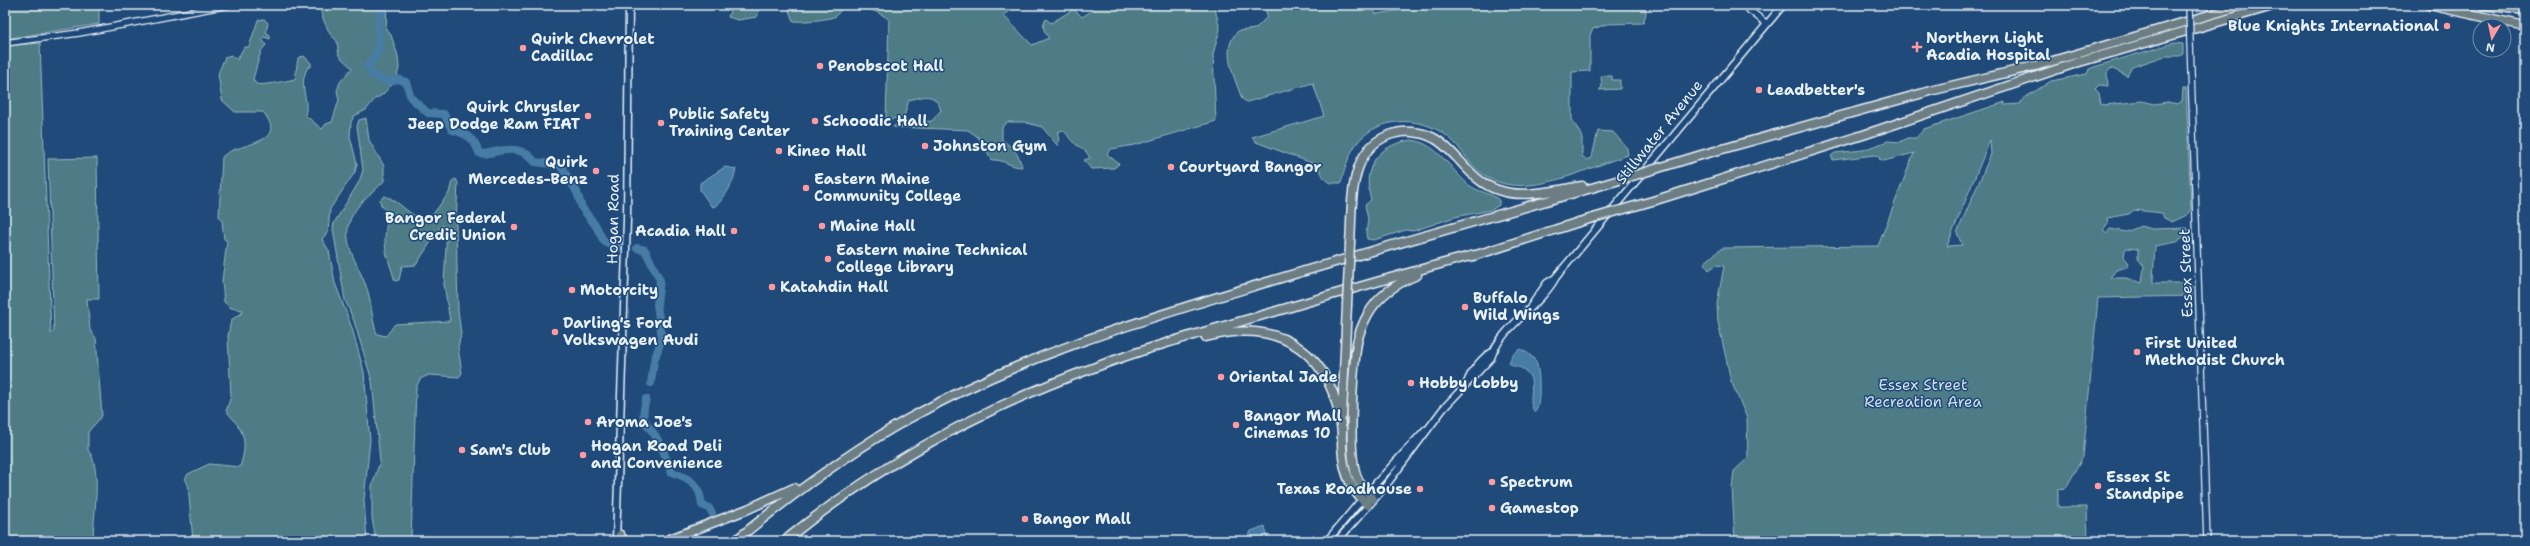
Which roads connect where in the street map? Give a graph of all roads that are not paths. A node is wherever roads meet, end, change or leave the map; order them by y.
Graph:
1 (228, 5) edge
2 (629, 5) edge
3 (1743, 5) edge
4 (1783, 5) edge
5 (2189, 5) edge
6 (2243, 5) edge
7 (2276, 5) edge
8 (2429, 5) edge
9 (2483, 5) edge
10 (2525, 10) edge
11 (1766, 24) junction
12 (2525, 26) edge
13 (5, 43) edge
14 (1616, 181) junction
15 (1474, 255) junction
16 (1116, 360) junction
17 (1430, 426) junction
18 (1342, 433) junction
19 (841, 459) junction
20 (1368, 492) junction
21 (1374, 499) junction
22 (1364, 503) junction
23 (620, 538) edge
24 (665, 541) edge
25 (735, 541) edge
26 (784, 541) edge
27 (1327, 541) edge
28 (1337, 541) edge
29 (2207, 541) edge

1 - 13 street
2 - 23 main road, Hogan Road
3 - 11 street
4 - 11 main road, Stillwater Avenue
5 - 29 street, Essex Street, bridge
6 - 14 highway, bridge
7 - 15 highway, bridge
8 - 12 highway
9 - 10 highway
11 - 17 main road, Stillwater Avenue
14 - 18 highway, bridge
14 - 19 highway
15 - 16 highway
15 - 20 highway
16 - 18 highway
16 - 26 highway
17 - 20 main road, Stillwater Avenue
17 - 21 main road, Stillwater Avenue
18 - 22 highway
19 - 24 highway
19 - 25 highway
20 - 21 highway
20 - 22 main road, Stillwater Avenue
21 - 22 main road, Stillwater Avenue
22 - 27 main road, Stillwater Avenue
22 - 28 main road, Stillwater Avenue

